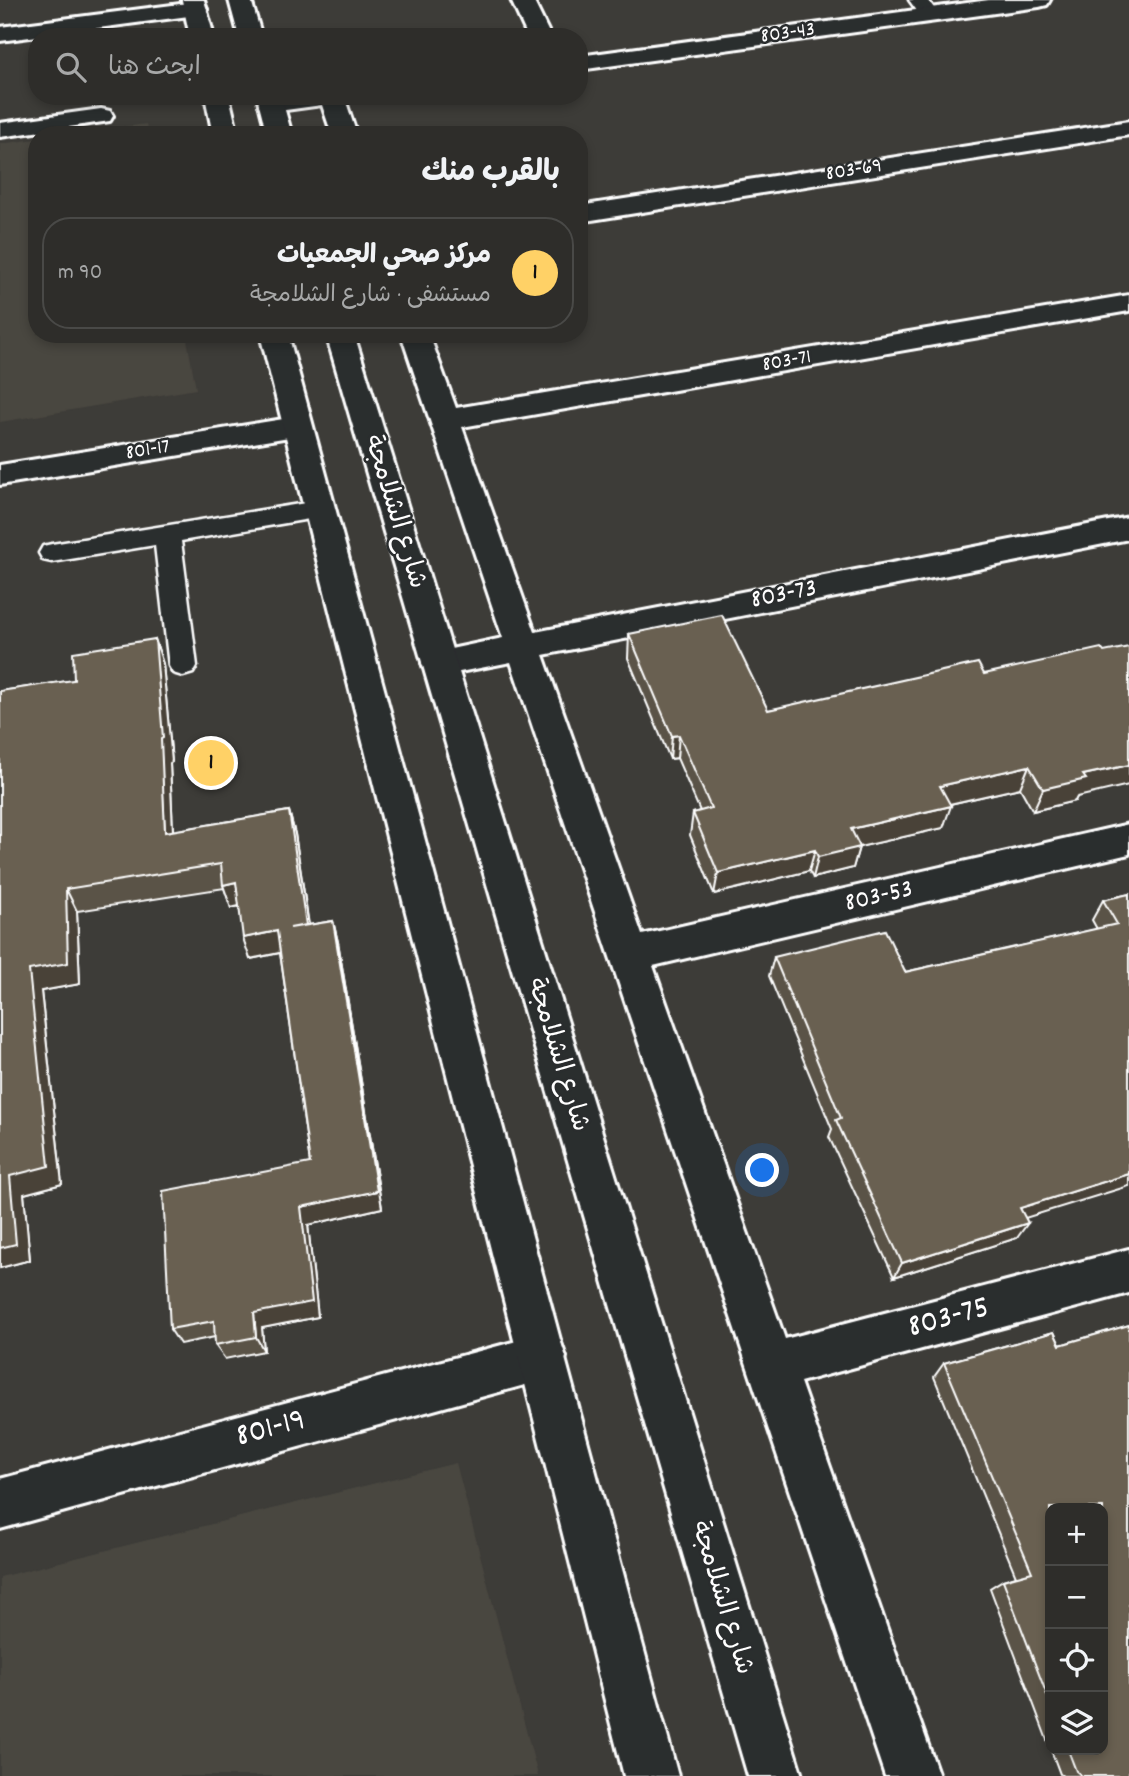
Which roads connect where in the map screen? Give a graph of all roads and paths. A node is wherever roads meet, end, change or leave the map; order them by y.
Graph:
1 (240, 0) edge
2 (522, 0) edge
3 (1039, 0) edge
4 (194, 4) edge
5 (924, 7) edge
6 (39, 28) edge
7 (200, 28) edge
8 (248, 28) edge
9 (536, 28) edge
10 (28, 30) edge
11 (0, 34) edge
12 (588, 62) edge
13 (219, 105) edge
14 (271, 105) edge
15 (335, 105) edge
16 (101, 116) dead end
17 (28, 126) edge
18 (29, 126) edge
19 (224, 126) edge
20 (277, 126) edge
21 (342, 126) edge
22 (1129, 128) edge
23 (0, 130) edge
24 (588, 213) edge
25 (1129, 303) edge
26 (276, 343) edge
27 (343, 343) edge
28 (418, 343) edge
29 (445, 421) junction
30 (296, 428) junction
31 (0, 475) edge
32 (318, 510) junction
33 (1129, 528) edge
34 (167, 534) junction
35 (52, 553) dead end
36 (522, 646) junction
37 (439, 663) junction
38 (183, 666) dead end
39 (1129, 839) edge
40 (628, 955) junction
41 (1129, 1271) edge
42 (543, 1357) junction
43 (769, 1367) junction
44 (0, 1504) edge
45 (651, 1776) edge
46 (775, 1776) edge
47 (912, 1776) edge

1 - 8 street
2 - 9 street
3 - 5 street, 803-43
4 - 6 street
4 - 7 street
5 - 12 street, 803-43
10 - 11 street
13 - 19 street
14 - 20 street
15 - 21 street
16 - 18 street
17 - 23 street
22 - 24 street, 803-69
25 - 29 street, 803-71
26 - 30 street
27 - 37 street, شارع الشلامجة
28 - 29 street
29 - 36 street
30 - 31 street, 801-17
30 - 32 street
32 - 34 lane
32 - 42 street
33 - 36 street, 803-73
34 - 35 lane
34 - 38 lane
36 - 37 street, 803-73
36 - 40 street
37 - 46 street, شارع الشلامجة
39 - 40 street, 803-53
40 - 43 street
41 - 43 street, 803-75
42 - 44 street, 801-19
42 - 45 street
43 - 47 street

